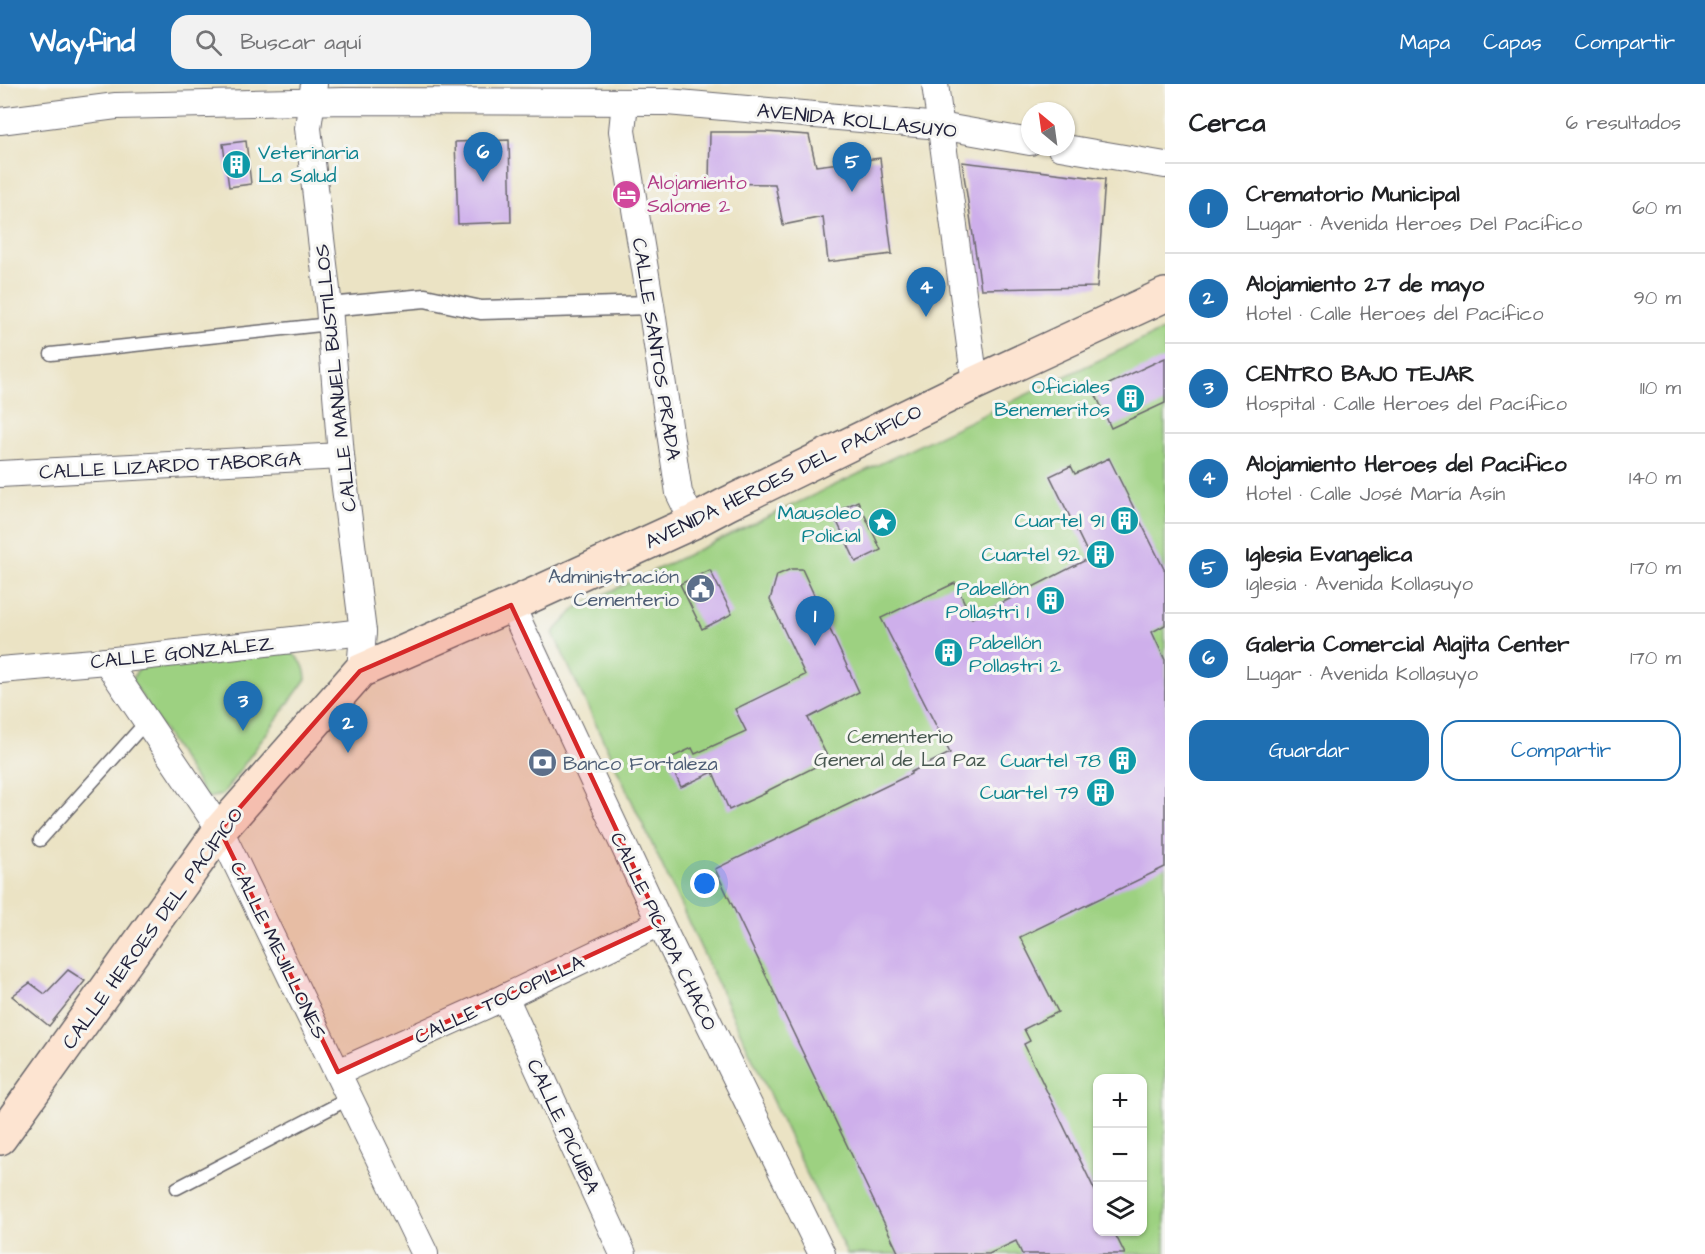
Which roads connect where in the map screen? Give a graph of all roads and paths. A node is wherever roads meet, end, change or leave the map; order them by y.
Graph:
1 (935, 84) edge
2 (313, 93) edge
3 (667, 93) edge
4 (625, 102) junction
5 (0, 121) edge
6 (940, 126) junction
7 (1021, 140) edge
8 (1075, 150) edge
9 (1165, 165) edge
10 (1165, 295) edge
11 (651, 305) junction
12 (329, 316) junction
13 (51, 354) dead end
14 (975, 383) junction
15 (341, 456) junction
16 (0, 474) edge
17 (693, 522) junction
18 (511, 605) junction
19 (363, 632) junction
20 (106, 661) junction
21 (0, 670) edge
22 (360, 671) junction
23 (146, 722) junction
24 (220, 830) junction
25 (40, 840) dead end
26 (660, 923) junction
27 (505, 997) junction
28 (338, 1072) junction
29 (350, 1098) junction
30 (0, 1138) edge
31 (177, 1188) dead end
32 (424, 1254) edge
33 (623, 1254) edge
34 (822, 1254) edge

1 - 6 street
2 - 4 street, AVENIDA KOLLASUYO
2 - 5 street, AVENIDA KOLLASUYO
2 - 12 street, CALLE MANUEL BUSTILLOS
3 - 4 street, AVENIDA KOLLASUYO
3 - 6 street, AVENIDA KOLLASUYO
4 - 11 street, CALLE SANTOS PRADA
6 - 7 street, AVENIDA KOLLASUYO
6 - 14 street
8 - 9 street
10 - 14 main road, AVENIDA HEROES DEL PACÍFICO
11 - 12 street
11 - 17 street, CALLE SANTOS PRADA
12 - 13 lane
12 - 15 street, CALLE MANUEL BUSTILLOS
14 - 17 main road, AVENIDA HEROES DEL PACÍFICO
15 - 16 street, CALLE LIZARDO TABORGA
15 - 19 street, CALLE MANUEL BUSTILLOS
17 - 18 main road, AVENIDA HEROES DEL PACÍFICO
18 - 22 main road, AVENIDA HEROES DEL PACÍFICO
18 - 26 street, CALLE PICADA CHACO
19 - 20 street, CALLE GONZALEZ
19 - 22 street, CALLE MANUEL BUSTILLOS
20 - 21 street, CALLE GONZALEZ
20 - 23 street, CALLE MEJILLONES
22 - 24 main road, CALLE HEROES DEL PACÍFICO
23 - 24 street, CALLE MEJILLONES
23 - 25 lane
24 - 28 street, CALLE MEJILLONES
24 - 30 main road, CALLE HEROES DEL PACÍFICO
26 - 27 street, CALLE TOCOPILLA
26 - 34 street, CALLE PICADA CHACO
27 - 28 street, CALLE TOCOPILLA
27 - 33 street, CALLE PICUIBA
28 - 29 street, CALLE MEJILLONES
29 - 31 lane
29 - 32 street, CALLE MEJILLONES

